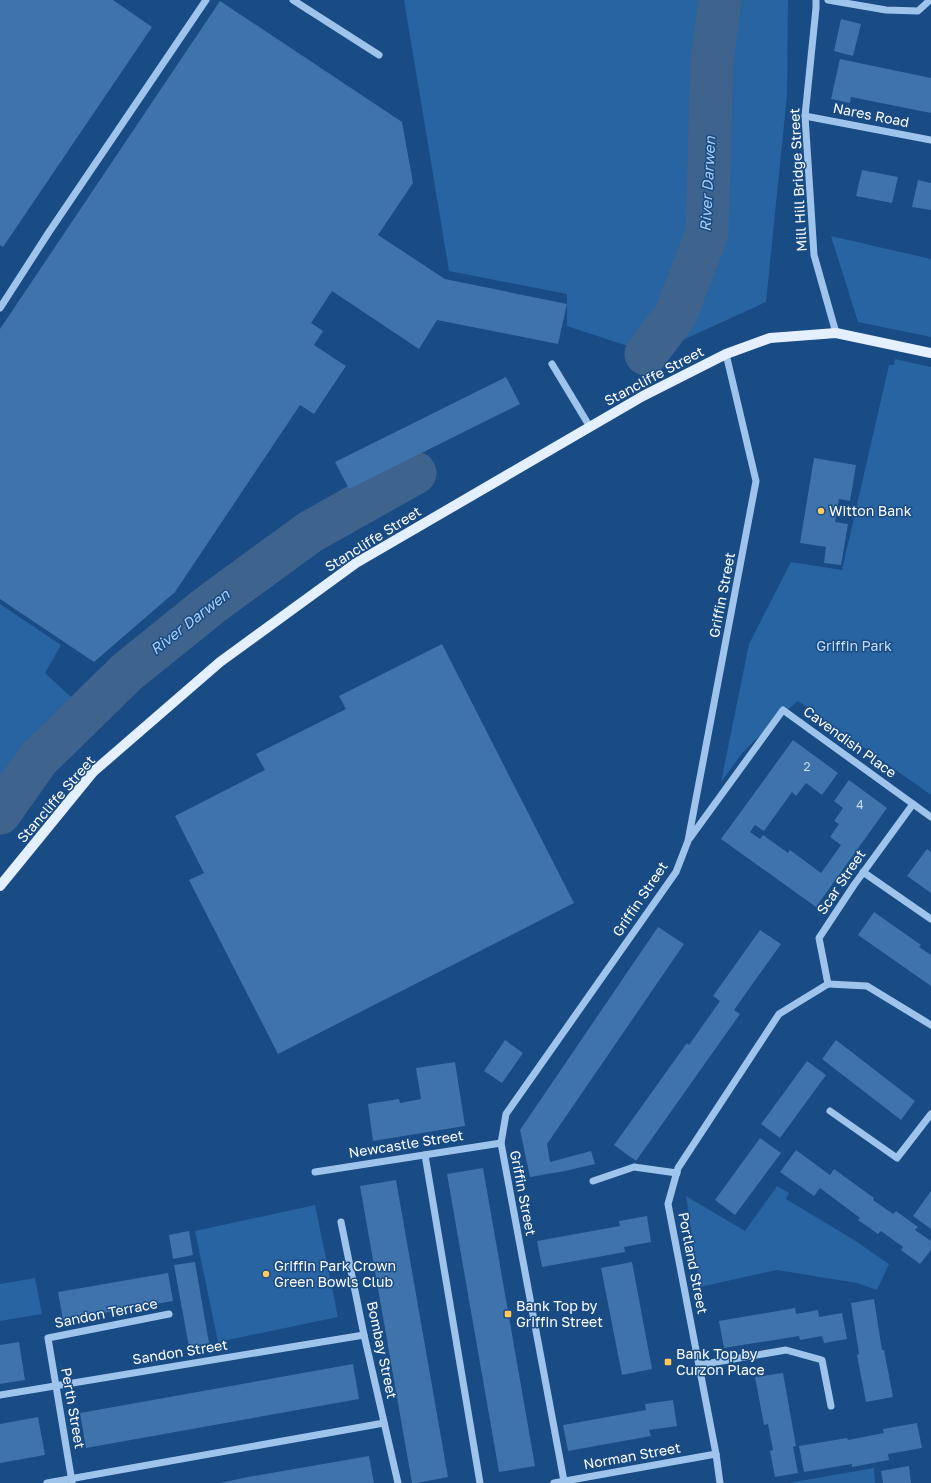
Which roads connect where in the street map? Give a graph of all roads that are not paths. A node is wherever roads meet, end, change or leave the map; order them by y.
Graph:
1 (206, 0) edge
2 (293, 0) edge
3 (816, 0) edge
4 (828, 0) edge
5 (930, 0) edge
6 (379, 55) dead end
7 (805, 116) junction
8 (931, 140) edge
9 (0, 308) edge
10 (836, 332) junction
11 (931, 353) edge
12 (726, 354) junction
13 (552, 364) dead end
14 (590, 427) junction
15 (761, 738) joint
16 (913, 804) junction
17 (931, 817) edge
18 (688, 841) junction
19 (863, 872) junction
20 (0, 886) edge
21 (931, 919) edge
22 (828, 984) junction
23 (931, 1025) edge
24 (830, 1111) dead end
25 (931, 1114) edge
26 (500, 1143) junction
27 (425, 1155) junction
28 (315, 1172) dead end
29 (677, 1172) junction
30 (593, 1182) dead end
31 (341, 1222) dead end
32 (169, 1314) dead end
33 (364, 1335) junction
34 (48, 1338) joint
35 (699, 1365) junction
36 (55, 1385) junction
37 (0, 1395) edge
38 (831, 1406) dead end
39 (384, 1423) junction
40 (716, 1454) junction
41 (72, 1481) edge
42 (564, 1481) junction
43 (47, 1483) edge
44 (398, 1483) edge
45 (480, 1483) edge
46 (554, 1483) edge
47 (720, 1483) edge

1 - 9 street
2 - 6 street
3 - 7 street, Mill Hill Bridge Street
4 - 5 street
7 - 8 street, Nares Road
7 - 10 street, Mill Hill Bridge Street
10 - 11 main road, Stancliffe Street
10 - 12 main road, Stancliffe Street
12 - 14 main road, Stancliffe Street
12 - 18 street, Griffin Street
13 - 14 street
14 - 20 main road, Stancliffe Street
15 - 16 street, Cavendish Place
15 - 18 street, Griffin Street
16 - 17 street, Cavendish Place
16 - 19 street, Scar Street
18 - 26 street, Griffin Street
19 - 21 street
19 - 22 street, Scar Street
22 - 23 street
22 - 29 street, Portland Street
24 - 25 street
26 - 27 street, Newcastle Street
26 - 42 street, Griffin Street
27 - 28 street, Newcastle Street
27 - 45 street
29 - 30 street
29 - 35 street, Portland Street
31 - 33 street, Bombay Street
32 - 34 street, Sandon Terrace
33 - 36 street, Sandon Street
33 - 39 street, Bombay Street
34 - 36 street, Perth Street
35 - 38 street
35 - 40 street, Portland Street
36 - 37 street, Sandon Street
36 - 41 street, Perth Street
39 - 41 street
39 - 44 street, Bombay Street
40 - 42 street, Norman Street
40 - 47 street, Portland Street
41 - 43 street
42 - 46 street, Norman Street

